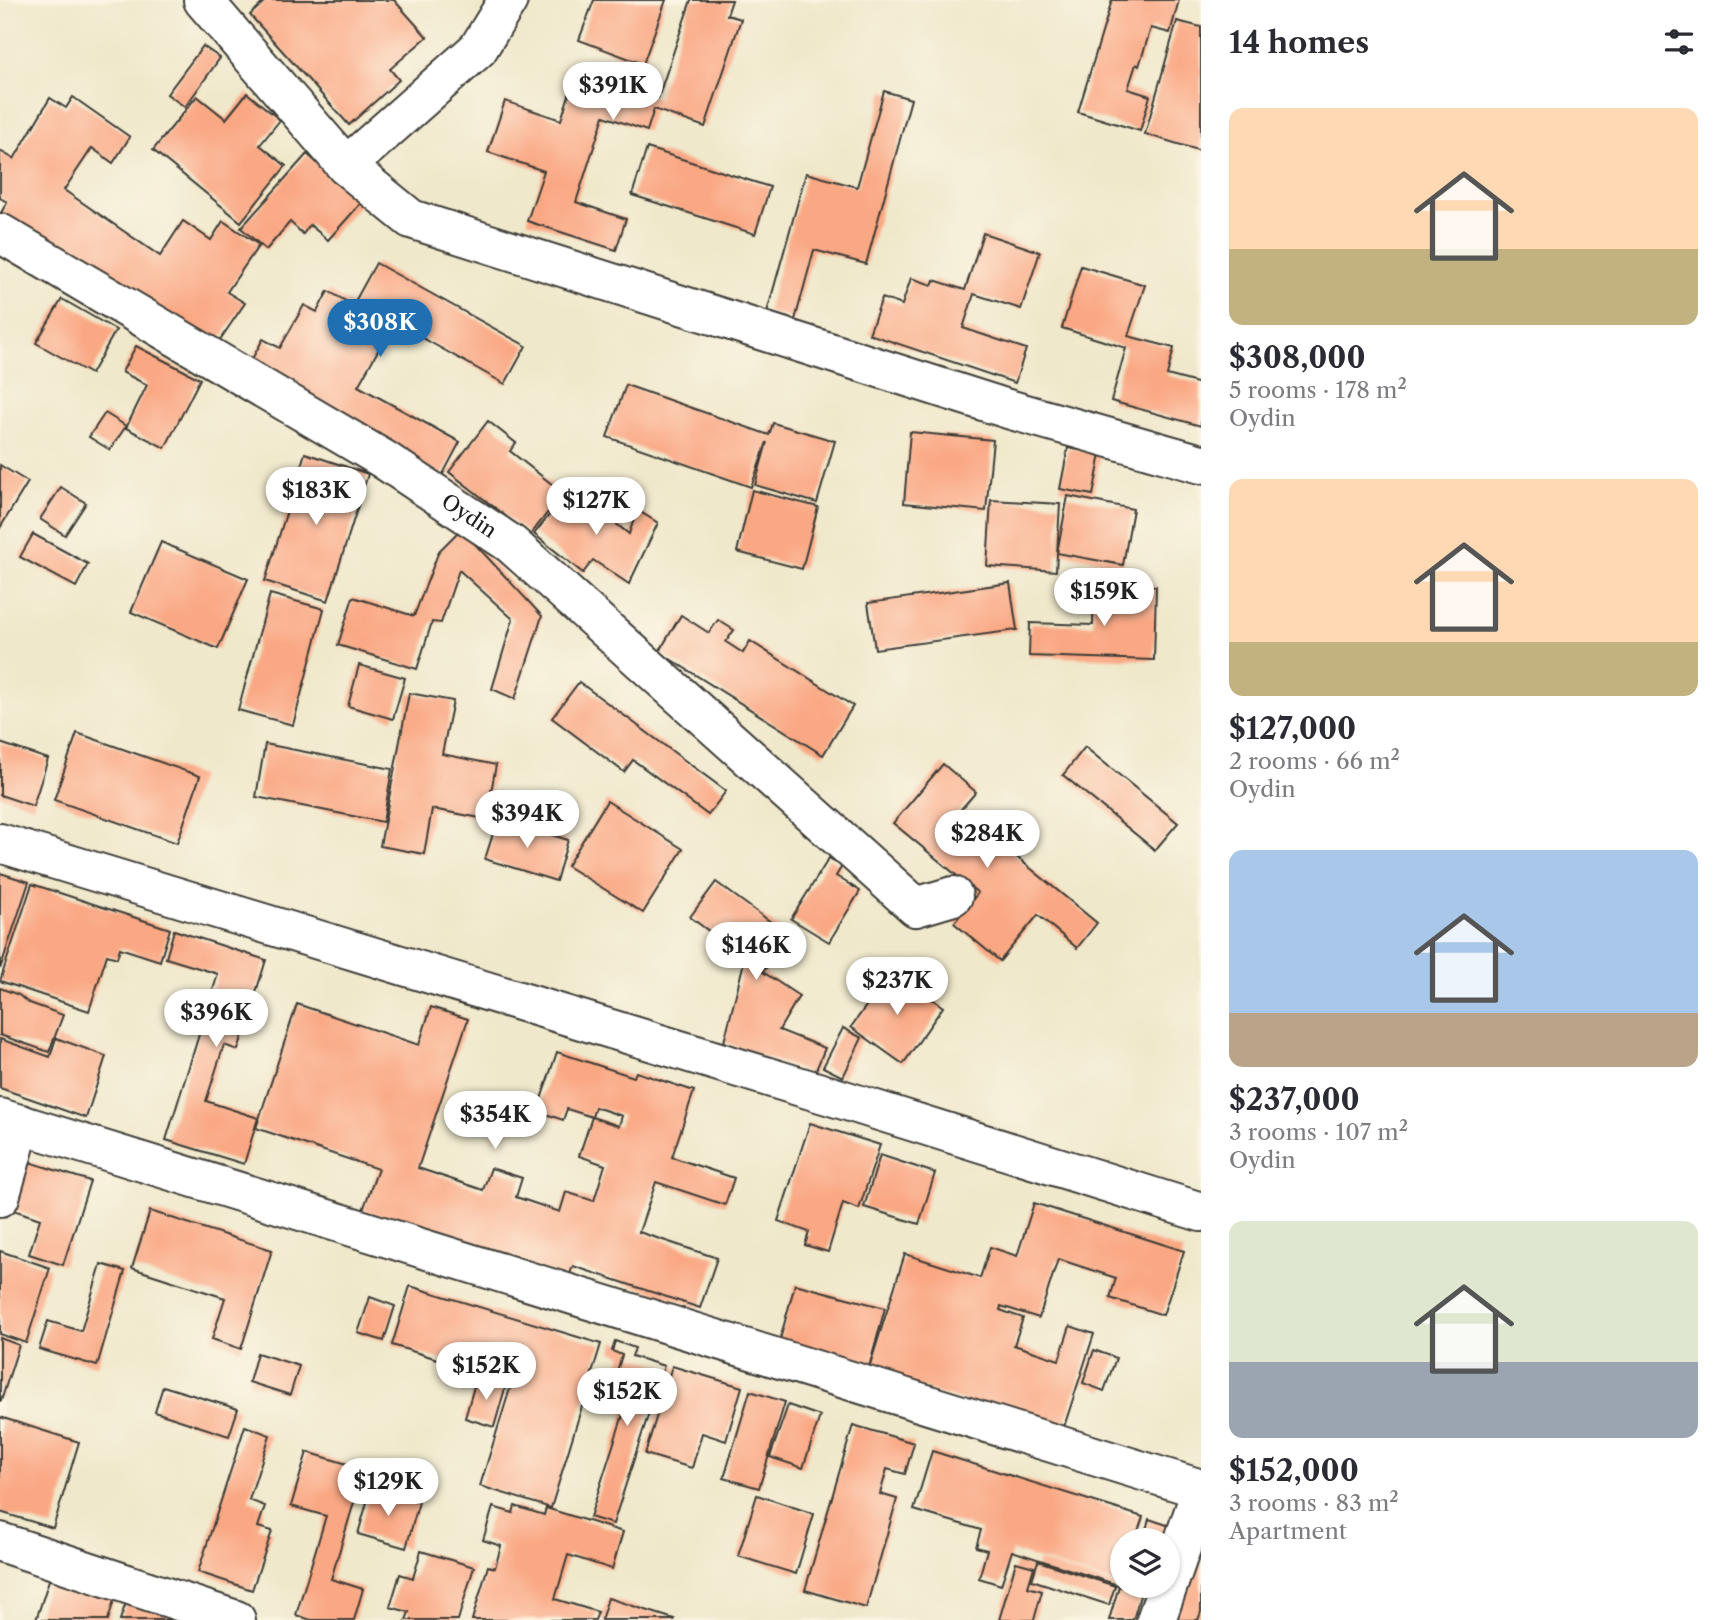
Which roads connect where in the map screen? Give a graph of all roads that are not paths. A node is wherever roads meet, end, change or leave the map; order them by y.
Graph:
1 (203, 0) edge
2 (508, 0) edge
3 (346, 166) junction
4 (0, 233) edge
5 (1201, 464) edge
6 (0, 843) edge
7 (953, 896) dead end
8 (10, 1121) edge
9 (0, 1197) edge
10 (1201, 1212) edge
11 (1201, 1490) edge
12 (0, 1542) edge
13 (236, 1620) edge
14 (1156, 1620) edge

1 - 3 street
2 - 3 street
3 - 5 street
4 - 7 street, Oydin
6 - 10 street
8 - 9 street
8 - 11 street
11 - 14 street
12 - 13 street

